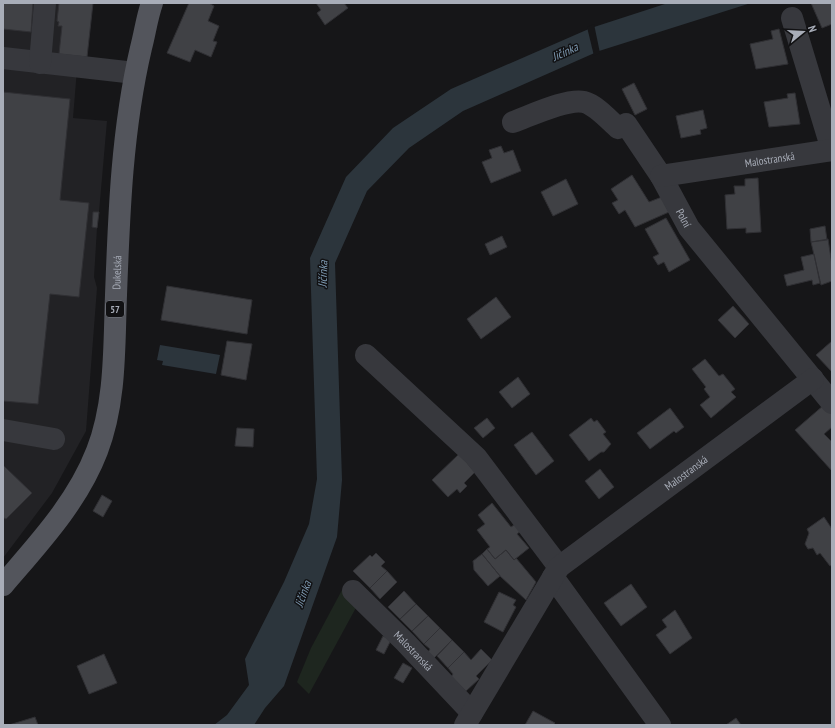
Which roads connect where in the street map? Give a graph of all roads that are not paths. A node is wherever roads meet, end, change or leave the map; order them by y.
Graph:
1 (46, 3) edge
2 (152, 3) edge
3 (792, 18) dead end
4 (3, 58) edge
5 (40, 63) junction
6 (135, 72) junction
7 (513, 122) dead end
8 (832, 150) edge
9 (661, 176) junction
10 (366, 355) dead end
11 (813, 379) junction
12 (832, 403) edge
13 (3, 430) edge
14 (54, 438) dead end
15 (556, 572) junction
16 (3, 586) edge
17 (353, 591) dead end
18 (469, 719) edge
19 (660, 725) edge

1 - 5 street
2 - 6 main road, Dukelská / 57
3 - 8 street, Malostranská
4 - 5 street
5 - 6 street
6 - 16 main road, Dukelská / 57
7 - 9 street, Polní
8 - 9 street, Malostranská
9 - 11 street, Polní
10 - 15 street
11 - 12 street, Polní
11 - 15 street, Malostranská
13 - 14 street
15 - 18 street, Malostranská
15 - 19 street
17 - 18 street, Malostranská

